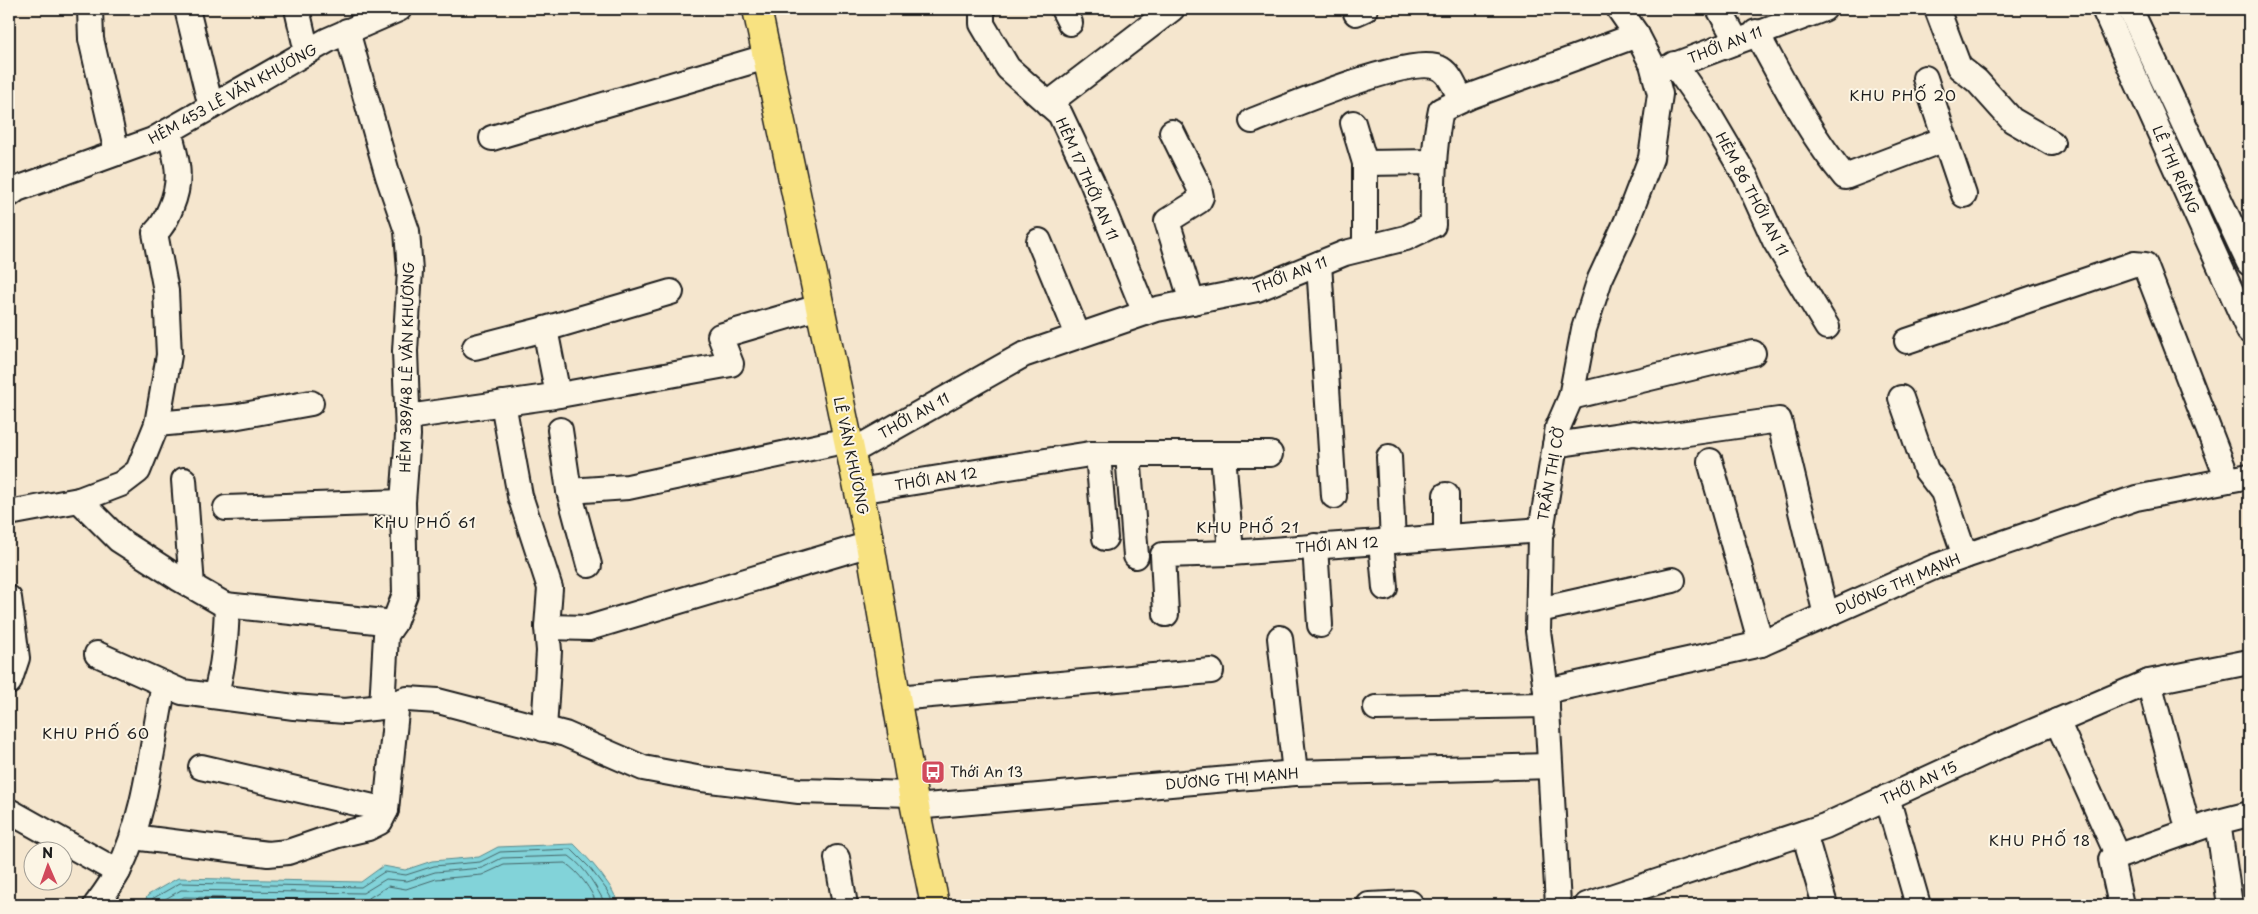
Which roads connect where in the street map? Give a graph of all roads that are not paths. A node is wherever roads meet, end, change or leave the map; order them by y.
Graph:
1 (90, 9) edge
2 (187, 9) edge
3 (297, 9) edge
4 (399, 9) edge
5 (757, 9) edge
6 (982, 9) edge
7 (1172, 9) edge
8 (1619, 9) edge
9 (1719, 9) edge
10 (1936, 9) edge
11 (2104, 9) edge
12 (2130, 9) edge
13 (1809, 11) edge
14 (347, 31) junction
15 (1637, 35) junction
16 (1746, 36) junction
17 (307, 52) junction
18 (766, 57) junction
19 (1664, 68) junction
20 (1925, 78) dead end
21 (1461, 100) junction
22 (1048, 104) junction
23 (212, 107) junction
24 (1252, 121) dead end
25 (1353, 123) dead end
26 (169, 131) junction
27 (1172, 132) dead end
28 (492, 138) dead end
29 (1945, 139) junction
30 (2052, 143) dead end
31 (117, 153) junction
32 (1434, 162) junction
33 (1365, 163) junction
34 (9, 195) edge
35 (1964, 195) dead end
36 (1039, 241) dead end
37 (1365, 248) junction
38 (2249, 263) edge
39 (1319, 264) junction
40 (670, 292) dead end
41 (1192, 302) junction
42 (820, 307) junction
43 (1145, 313) junction
44 (1827, 326) dead end
45 (545, 329) junction
46 (2249, 331) edge
47 (1078, 335) junction
48 (1907, 341) dead end
49 (475, 346) dead end
50 (1753, 353) dead end
51 (558, 395) junction
52 (1570, 397) junction
53 (1900, 398) dead end
54 (311, 403) dead end
55 (503, 403) junction
56 (408, 417) junction
57 (157, 424) junction
58 (560, 430) dead end
59 (1556, 445) junction
60 (850, 446) junction
61 (1098, 454) junction
62 (1128, 454) junction
63 (1223, 454) junction
64 (1270, 454) dead end
65 (1389, 456) dead end
66 (1710, 460) dead end
67 (2239, 478) edge
68 (184, 480) dead end
69 (569, 491) junction
70 (858, 491) junction
71 (1446, 495) dead end
72 (1334, 496) dead end
73 (79, 500) junction
74 (403, 502) junction
75 (226, 508) dead end
76 (9, 513) edge
77 (1542, 530) junction
78 (1446, 537) junction
79 (1105, 538) dead end
80 (1387, 541) junction
81 (870, 544) junction
82 (1315, 546) junction
83 (1231, 553) junction
84 (1136, 556) dead end
85 (1965, 556) junction
86 (589, 565) dead end
87 (1673, 580) dead end
88 (192, 586) junction
89 (1385, 588) dead end
90 (9, 598) edge
91 (227, 605) junction
92 (1539, 610) junction
93 (1166, 614) dead end
94 (1826, 615) junction
95 (394, 623) junction
96 (1320, 626) dead end
97 (547, 627) junction
98 (1280, 638) dead end
99 (1761, 644) junction
100 (97, 654) dead end
101 (2249, 662) edge
102 (1211, 671) dead end
103 (9, 682) edge
104 (2149, 682) junction
105 (164, 685) junction
106 (215, 696) junction
107 (896, 698) junction
108 (1546, 698) junction
109 (389, 705) junction
110 (1376, 708) dead end
111 (2057, 721) junction
112 (544, 729) junction
113 (1550, 766) junction
114 (201, 767) dead end
115 (1295, 773) junction
116 (1887, 797) junction
117 (914, 801) junction
118 (386, 810) junction
119 (9, 811) edge
120 (2249, 814) edge
121 (2218, 822) junction
122 (1804, 832) junction
123 (2189, 832) junction
124 (133, 837) junction
125 (2118, 856) junction
126 (837, 858) dead end
127 (118, 872) junction
128 (1410, 903) dead end
129 (96, 905) edge
130 (845, 905) edge
131 (934, 905) edge
132 (1369, 905) edge
133 (1558, 905) edge
134 (1588, 905) edge
135 (1825, 905) edge
136 (1918, 905) edge
137 (2121, 905) edge
138 (2230, 905) edge

1 - 31 street
2 - 23 street
3 - 17 street
4 - 14 street, HẺM 453 LÊ VĂN KHƯƠNG
5 - 18 main road, LÊ VĂN KHƯƠNG
6 - 22 street, HẺM 17 THỚI AN 11
7 - 22 street
8 - 15 street, TRẦN THỊ CỜ
9 - 16 street
10 - 30 street
11 - 46 street, LÊ THỊ RIÊNG
12 - 38 street, LÊ THỊ RIÊNG
13 - 16 street, THỚI AN 11
14 - 17 street, HẺM 453 LÊ VĂN KHƯƠNG
14 - 56 street, HẺM 389/48 LÊ VĂN KHƯƠNG
15 - 19 street, TRẦN THỊ CỜ
15 - 21 street, THỚI AN 11
16 - 19 street, THỚI AN 11
16 - 29 street
17 - 23 street, HẺM 453 LÊ VĂN KHƯƠNG
18 - 28 street
18 - 42 main road, LÊ VĂN KHƯƠNG
19 - 44 street, HẺM 86 THỚI AN 11
19 - 52 street, TRẦN THỊ CỜ
20 - 29 street
21 - 24 street
21 - 32 street, THỚI AN 11
22 - 43 street, HẺM 17 THỚI AN 11
23 - 26 street, HẺM 453 LÊ VĂN KHƯƠNG
25 - 33 street
26 - 31 street, HẺM 453 LÊ VĂN KHƯƠNG
26 - 57 street
27 - 41 street
29 - 35 street
31 - 34 street, HẺM 453 LÊ VĂN KHƯƠNG
32 - 33 street
32 - 37 street, THỚI AN 11
33 - 37 street
36 - 47 street
37 - 39 street, THỚI AN 11
39 - 41 street, THỚI AN 11
39 - 72 street
40 - 45 street
41 - 43 street, THỚI AN 11
42 - 51 street
42 - 60 main road, LÊ VĂN KHƯƠNG
43 - 47 street, THỚI AN 11
45 - 49 street
45 - 51 street
47 - 60 street, THỚI AN 11
48 - 67 street
50 - 52 street
51 - 55 street
52 - 59 street, TRẦN THỊ CỜ
53 - 85 street
54 - 57 street
55 - 56 street
55 - 97 street
56 - 74 street, HẺM 389/48 LÊ VĂN KHƯƠNG
57 - 73 street
58 - 69 street
59 - 77 street, TRẦN THỊ CỜ
59 - 94 street
60 - 69 street, THỚI AN 11
60 - 70 main road, LÊ VĂN KHƯƠNG
61 - 62 street, THỚI AN 12
61 - 70 street, THỚI AN 12
61 - 79 street
62 - 63 street, THỚI AN 12
62 - 84 street
63 - 64 street, THỚI AN 12
63 - 83 street
65 - 80 street
66 - 99 street
67 - 85 street, DƯƠNG THỊ MẠNH
68 - 88 street
69 - 86 street
70 - 81 main road, LÊ VĂN KHƯƠNG
71 - 78 street
73 - 76 street
73 - 88 street
74 - 75 street
74 - 95 street, HẺM 389/48 LÊ VĂN KHƯƠNG
77 - 78 street, THỚI AN 12
77 - 92 street, TRẦN THỊ CỜ
78 - 80 street, THỚI AN 12
80 - 82 street, THỚI AN 12
80 - 89 street
81 - 97 street
81 - 107 main road, LÊ VĂN KHƯƠNG
82 - 83 street, THỚI AN 12
82 - 96 street
83 - 93 street, THỚI AN 12
85 - 94 street, DƯƠNG THỊ MẠNH
87 - 92 street
88 - 91 street
90 - 103 street
91 - 95 street
91 - 106 street
92 - 108 street, TRẦN THỊ CỜ
94 - 99 street, DƯƠNG THỊ MẠNH
95 - 109 street, HẺM 389/48 LÊ VĂN KHƯƠNG
97 - 112 street
98 - 115 street
99 - 108 street, DƯƠNG THỊ MẠNH
100 - 105 street, DƯƠNG THỊ MẠNH
101 - 104 street, THỚI AN 15
102 - 107 street
104 - 111 street, THỚI AN 15
104 - 123 street
105 - 106 street, DƯƠNG THỊ MẠNH
105 - 124 street
106 - 109 street, DƯƠNG THỊ MẠNH
107 - 117 main road, LÊ VĂN KHƯƠNG
108 - 110 street, DƯƠNG THỊ MẠNH
108 - 113 street, TRẦN THỊ CỜ
109 - 112 street, DƯƠNG THỊ MẠNH
109 - 118 street, HẺM 389/48 LÊ VĂN KHƯƠNG
111 - 116 street, THỚI AN 15
111 - 125 street
112 - 117 street, DƯƠNG THỊ MẠNH
113 - 115 street, DƯƠNG THỊ MẠNH
113 - 133 street, TRẦN THỊ CỜ
114 - 118 street
115 - 117 street, DƯƠNG THỊ MẠNH
116 - 122 street, THỚI AN 15
116 - 136 street
117 - 131 main road, LÊ VĂN KHƯƠNG
118 - 124 street
119 - 127 street
120 - 121 street
121 - 123 street
121 - 138 street
122 - 134 street, THỚI AN 15
122 - 135 street
123 - 125 street
124 - 127 street
125 - 137 street
126 - 130 street
127 - 129 street
128 - 132 street

